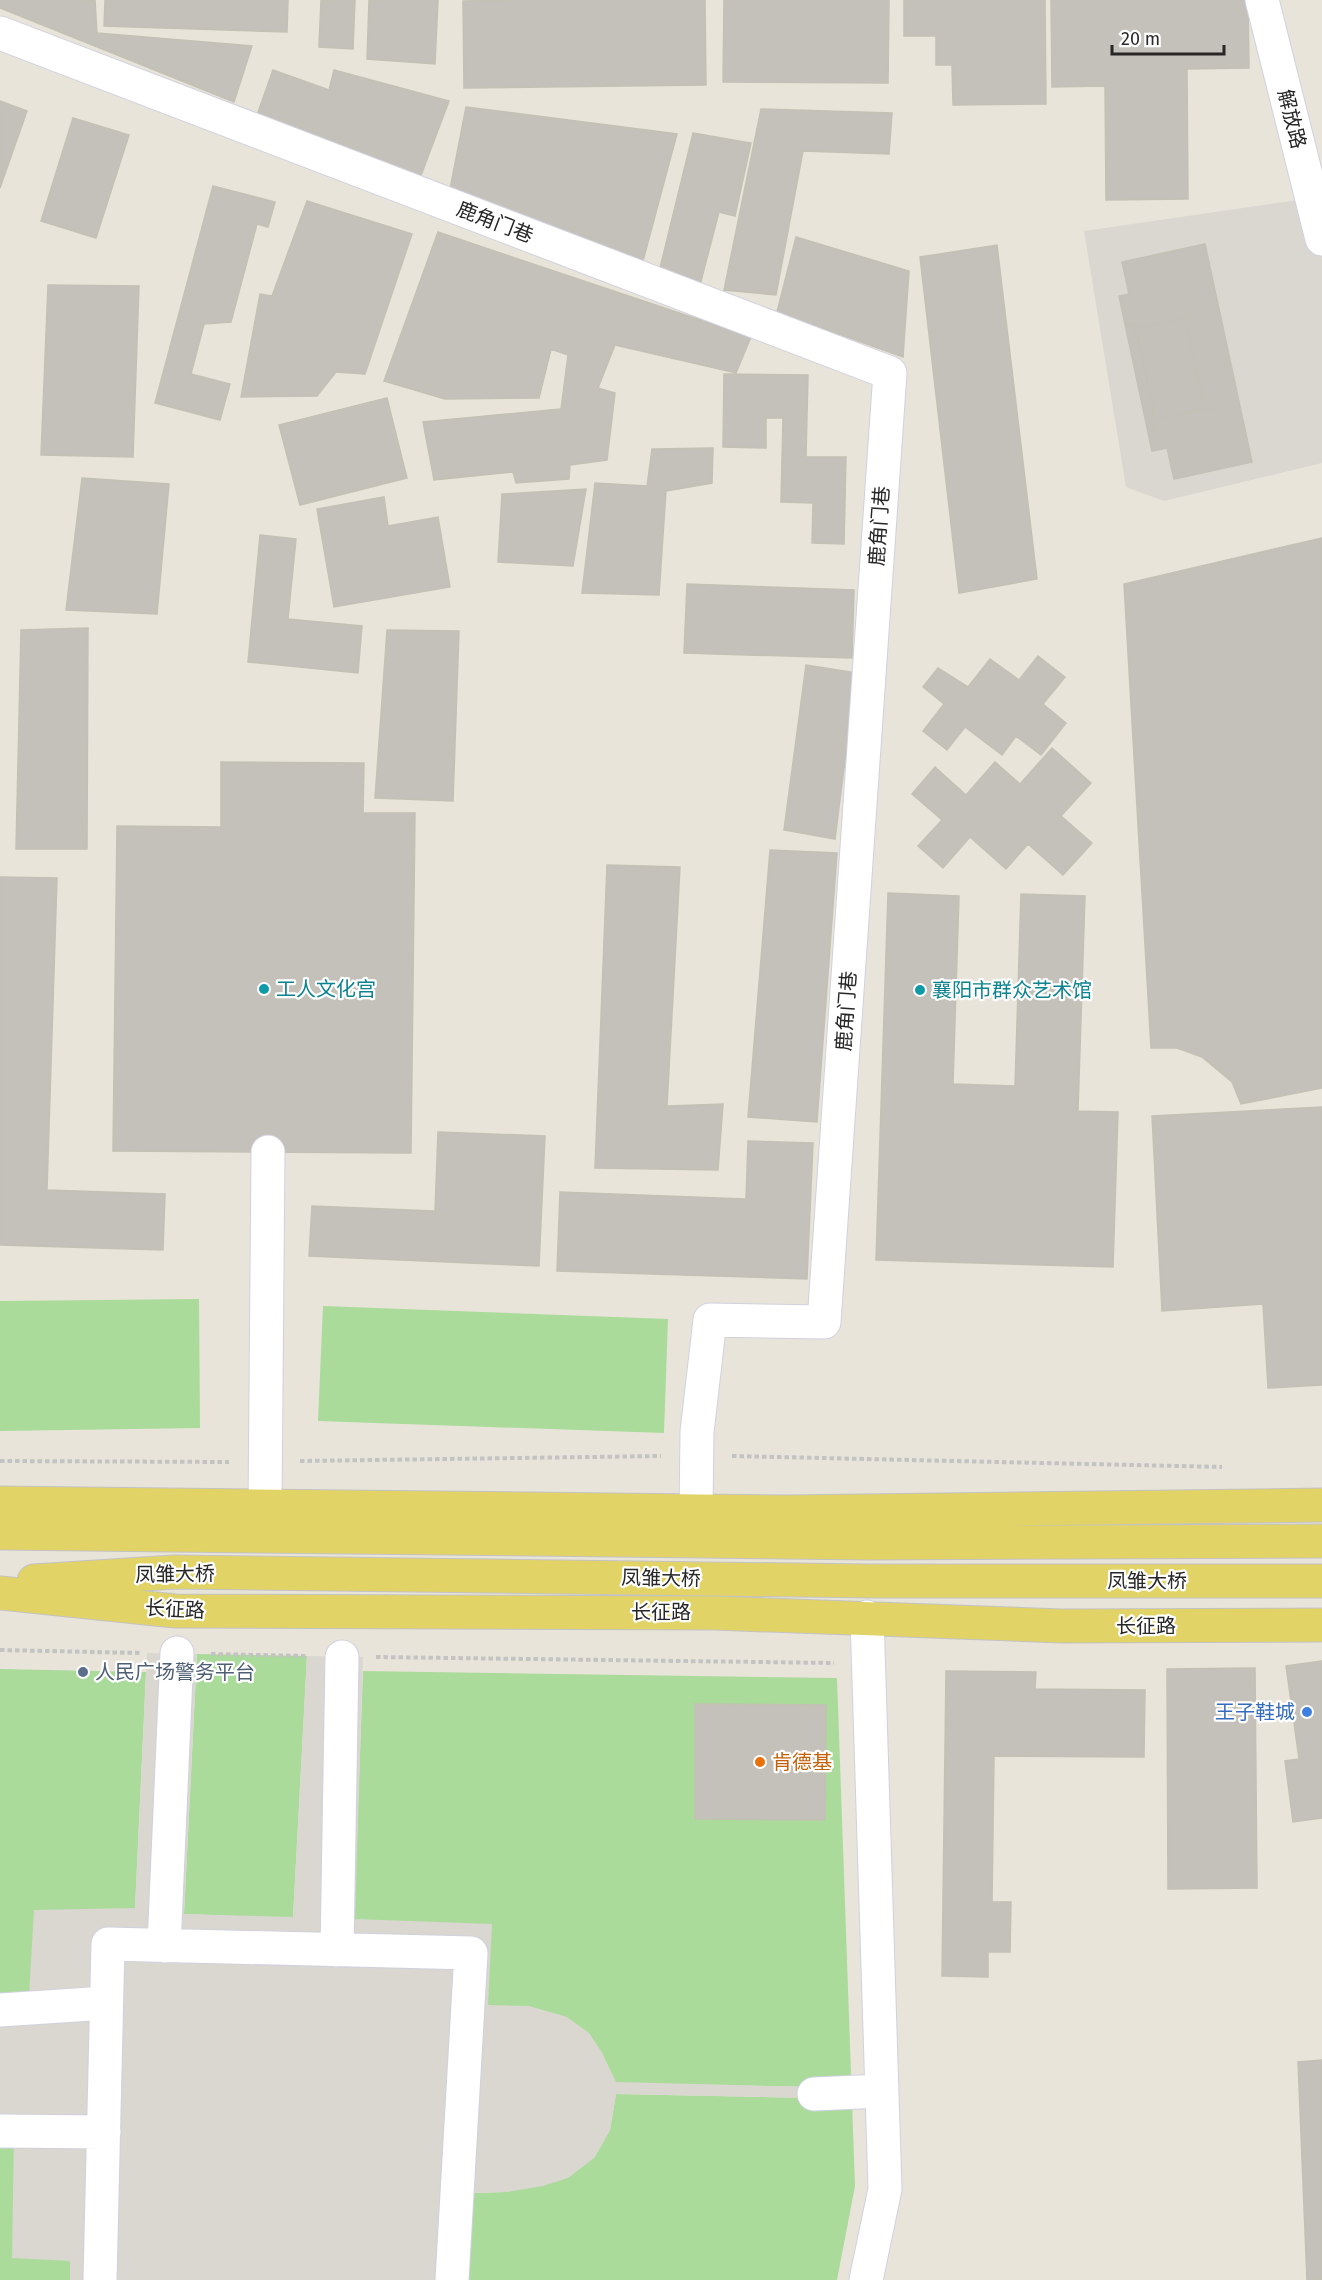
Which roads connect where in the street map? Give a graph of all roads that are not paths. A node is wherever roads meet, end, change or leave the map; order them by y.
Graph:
1 (1262, 0) edge
2 (0, 33) edge
3 (1322, 238) edge
4 (268, 1152) dead end
5 (0, 1503) edge
6 (1322, 1505) edge
7 (265, 1506) junction
8 (696, 1512) junction
9 (0, 1533) edge
10 (1322, 1541) edge
11 (1322, 1581) edge
12 (0, 1583) edge
13 (0, 1593) edge
14 (867, 1617) junction
15 (1322, 1625) edge
16 (177, 1653) road end
17 (342, 1657) road end
18 (164, 1946) junction
19 (337, 1950) junction
20 (106, 2003) junction
21 (0, 2010) edge
22 (881, 2091) junction
23 (814, 2094) dead end
24 (0, 2131) edge
25 (104, 2132) junction
26 (100, 2280) edge
27 (452, 2280) edge
28 (866, 2280) edge

1 - 3 street, 解放路
2 - 8 street, 鹿角门巷
4 - 7 street
5 - 7 main road
6 - 8 main road
7 - 8 main road
9 - 10 main road, 凤雏大桥
11 - 12 main road, 凤雏大桥
13 - 14 main road, 长征路
14 - 15 main road, 长征路
14 - 22 street
16 - 18 street
17 - 19 street
18 - 19 street
18 - 20 street
19 - 27 street
20 - 21 street
20 - 25 street
22 - 23 street
22 - 28 street
24 - 25 street
25 - 26 street

